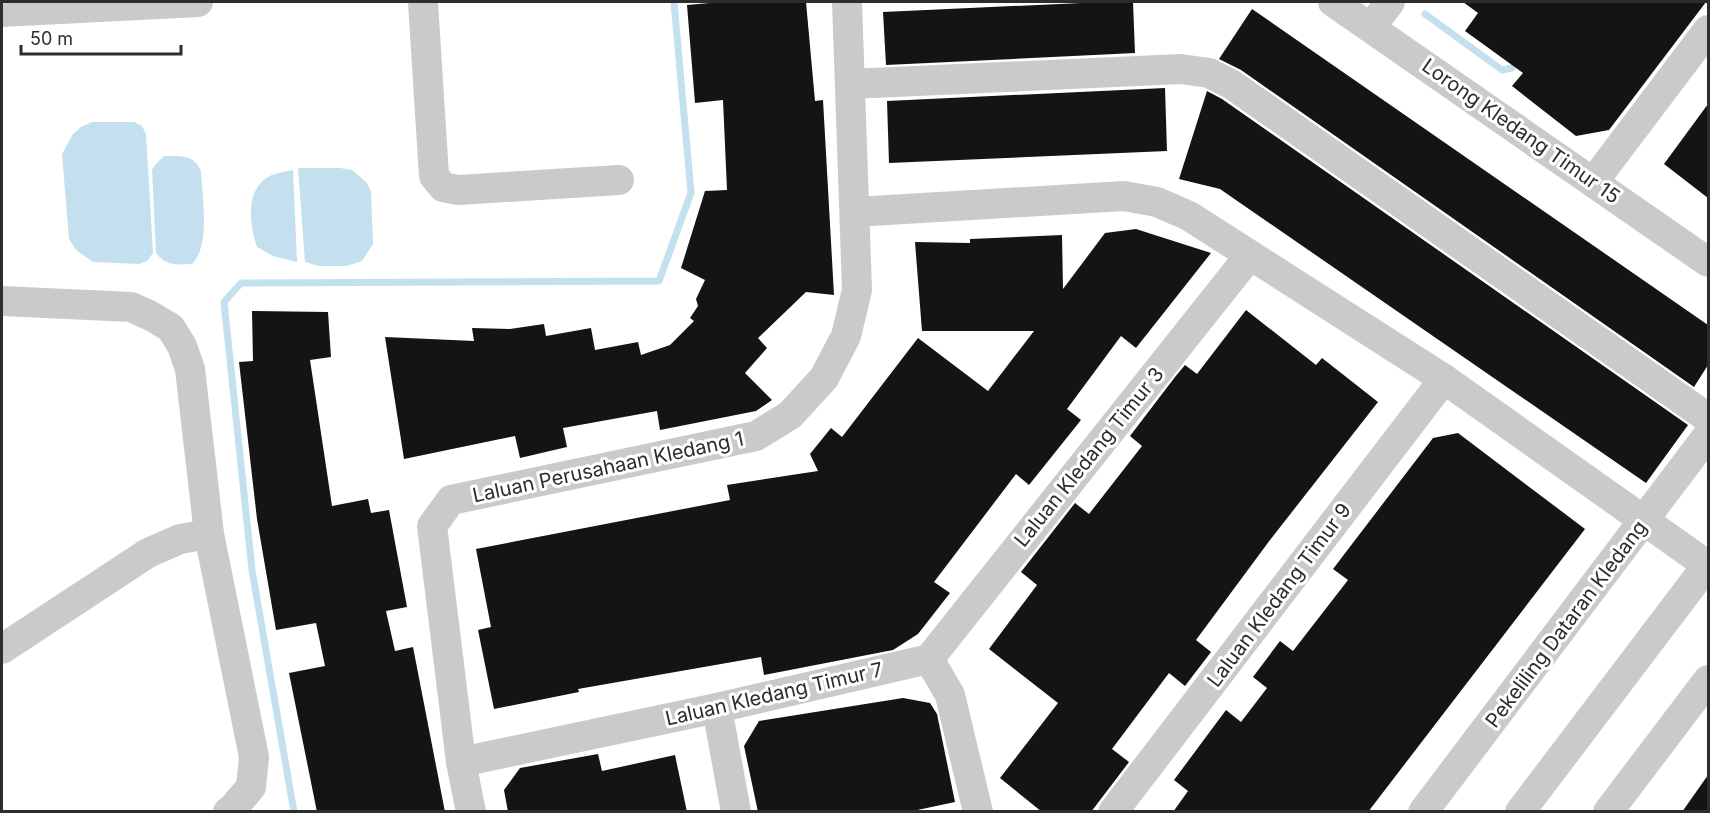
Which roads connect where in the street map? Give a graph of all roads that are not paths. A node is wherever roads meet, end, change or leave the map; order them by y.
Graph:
1 (198, 2) edge
2 (423, 2) edge
3 (848, 2) edge
4 (1333, 2) edge
5 (1390, 2) edge
6 (2, 12) edge
7 (1371, 27) junction
8 (1708, 30) edge
9 (850, 84) junction
10 (619, 180) dead end
11 (1594, 181) junction
12 (855, 212) junction
13 (1250, 255) junction
14 (1708, 262) edge
15 (2, 301) edge
16 (1444, 379) junction
17 (1708, 418) edge
18 (1708, 435) edge
19 (1644, 520) junction
20 (209, 534) junction
21 (1708, 565) edge
22 (2, 649) edge
23 (929, 659) junction
24 (1708, 680) edge
25 (717, 708) junction
26 (461, 762) junction
27 (228, 812) edge
28 (471, 812) edge
29 (736, 812) edge
30 (978, 812) edge
31 (1113, 812) edge
32 (1423, 812) edge
33 (1520, 812) edge
34 (1608, 812) edge

1 - 6 street
2 - 10 street
3 - 9 street, Laluan Perusahaan Kledang 1
4 - 7 street, Lorong Kledang Timur 15
5 - 7 street
7 - 11 street, Lorong Kledang Timur 15
8 - 11 street
9 - 12 street, Laluan Perusahaan Kledang 1
9 - 17 street
11 - 14 street, Lorong Kledang Timur 15
12 - 13 street
12 - 26 street, Laluan Perusahaan Kledang 1
13 - 16 street
13 - 23 street, Laluan Kledang Timur 3
15 - 20 street
16 - 19 street
16 - 31 street, Laluan Kledang Timur 9
18 - 19 street, Pekeliling Dataran Kledang
19 - 21 street
19 - 32 street, Pekeliling Dataran Kledang
20 - 22 street
20 - 27 street
21 - 33 street
23 - 25 street, Laluan Kledang Timur 7
23 - 30 street
24 - 34 street
25 - 26 street, Laluan Kledang Timur 7
25 - 29 street
26 - 28 street, Laluan Perusahaan Kledang 1

